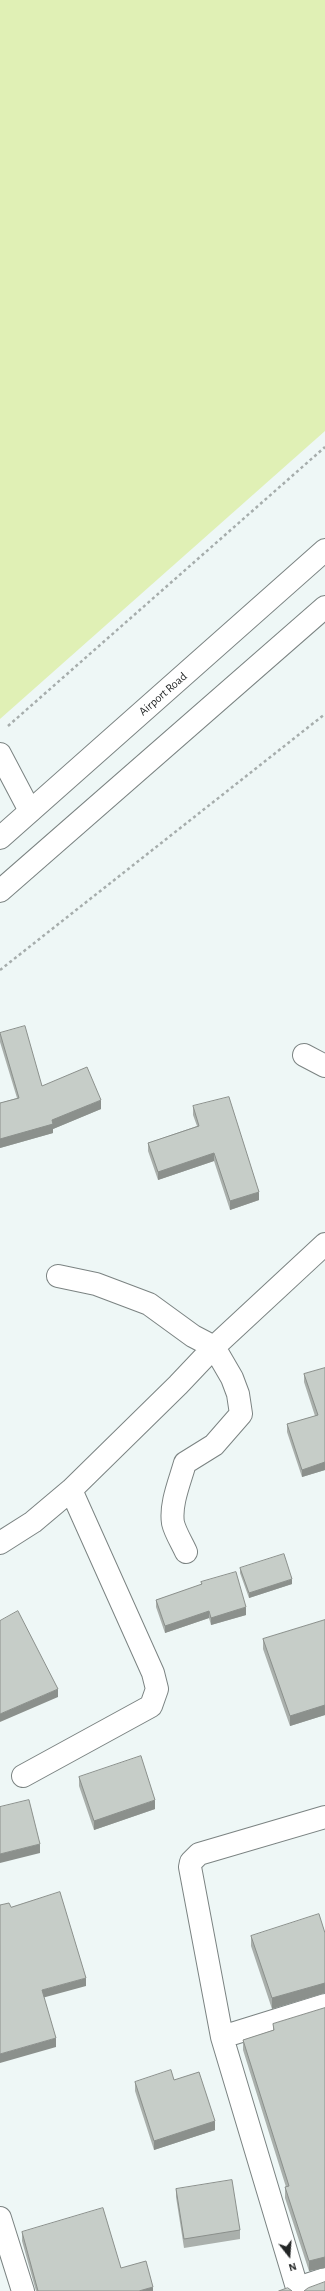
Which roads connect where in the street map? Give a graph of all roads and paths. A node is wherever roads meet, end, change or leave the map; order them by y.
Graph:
1 (325, 447) edge
2 (325, 550) edge
3 (325, 607) edge
4 (325, 714) edge
5 (6, 728) dead end
6 (0, 754) edge
7 (30, 811) junction
8 (0, 838) edge
9 (0, 891) edge
10 (0, 970) edge
11 (304, 1055) dead end
12 (325, 1066) edge
13 (325, 1244) edge
14 (58, 1276) dead end
15 (214, 1347) junction
16 (71, 1490) junction
17 (0, 1543) edge
18 (186, 1552) dead end
19 (23, 1776) dead end
20 (325, 1817) edge
21 (325, 2005) edge
22 (222, 2037) junction
23 (0, 2218) edge
24 (325, 2279) edge
25 (298, 2289) edge
26 (23, 2291) edge

1 - 5 path
2 - 7 street, Airport Road
3 - 9 street
4 - 10 path
6 - 7 street
7 - 8 street, Airport Road
11 - 12 street
13 - 15 street
14 - 15 street
15 - 16 street
15 - 18 street
16 - 17 street
16 - 19 street
20 - 22 street
21 - 22 street
22 - 25 street
23 - 26 street
24 - 25 street

